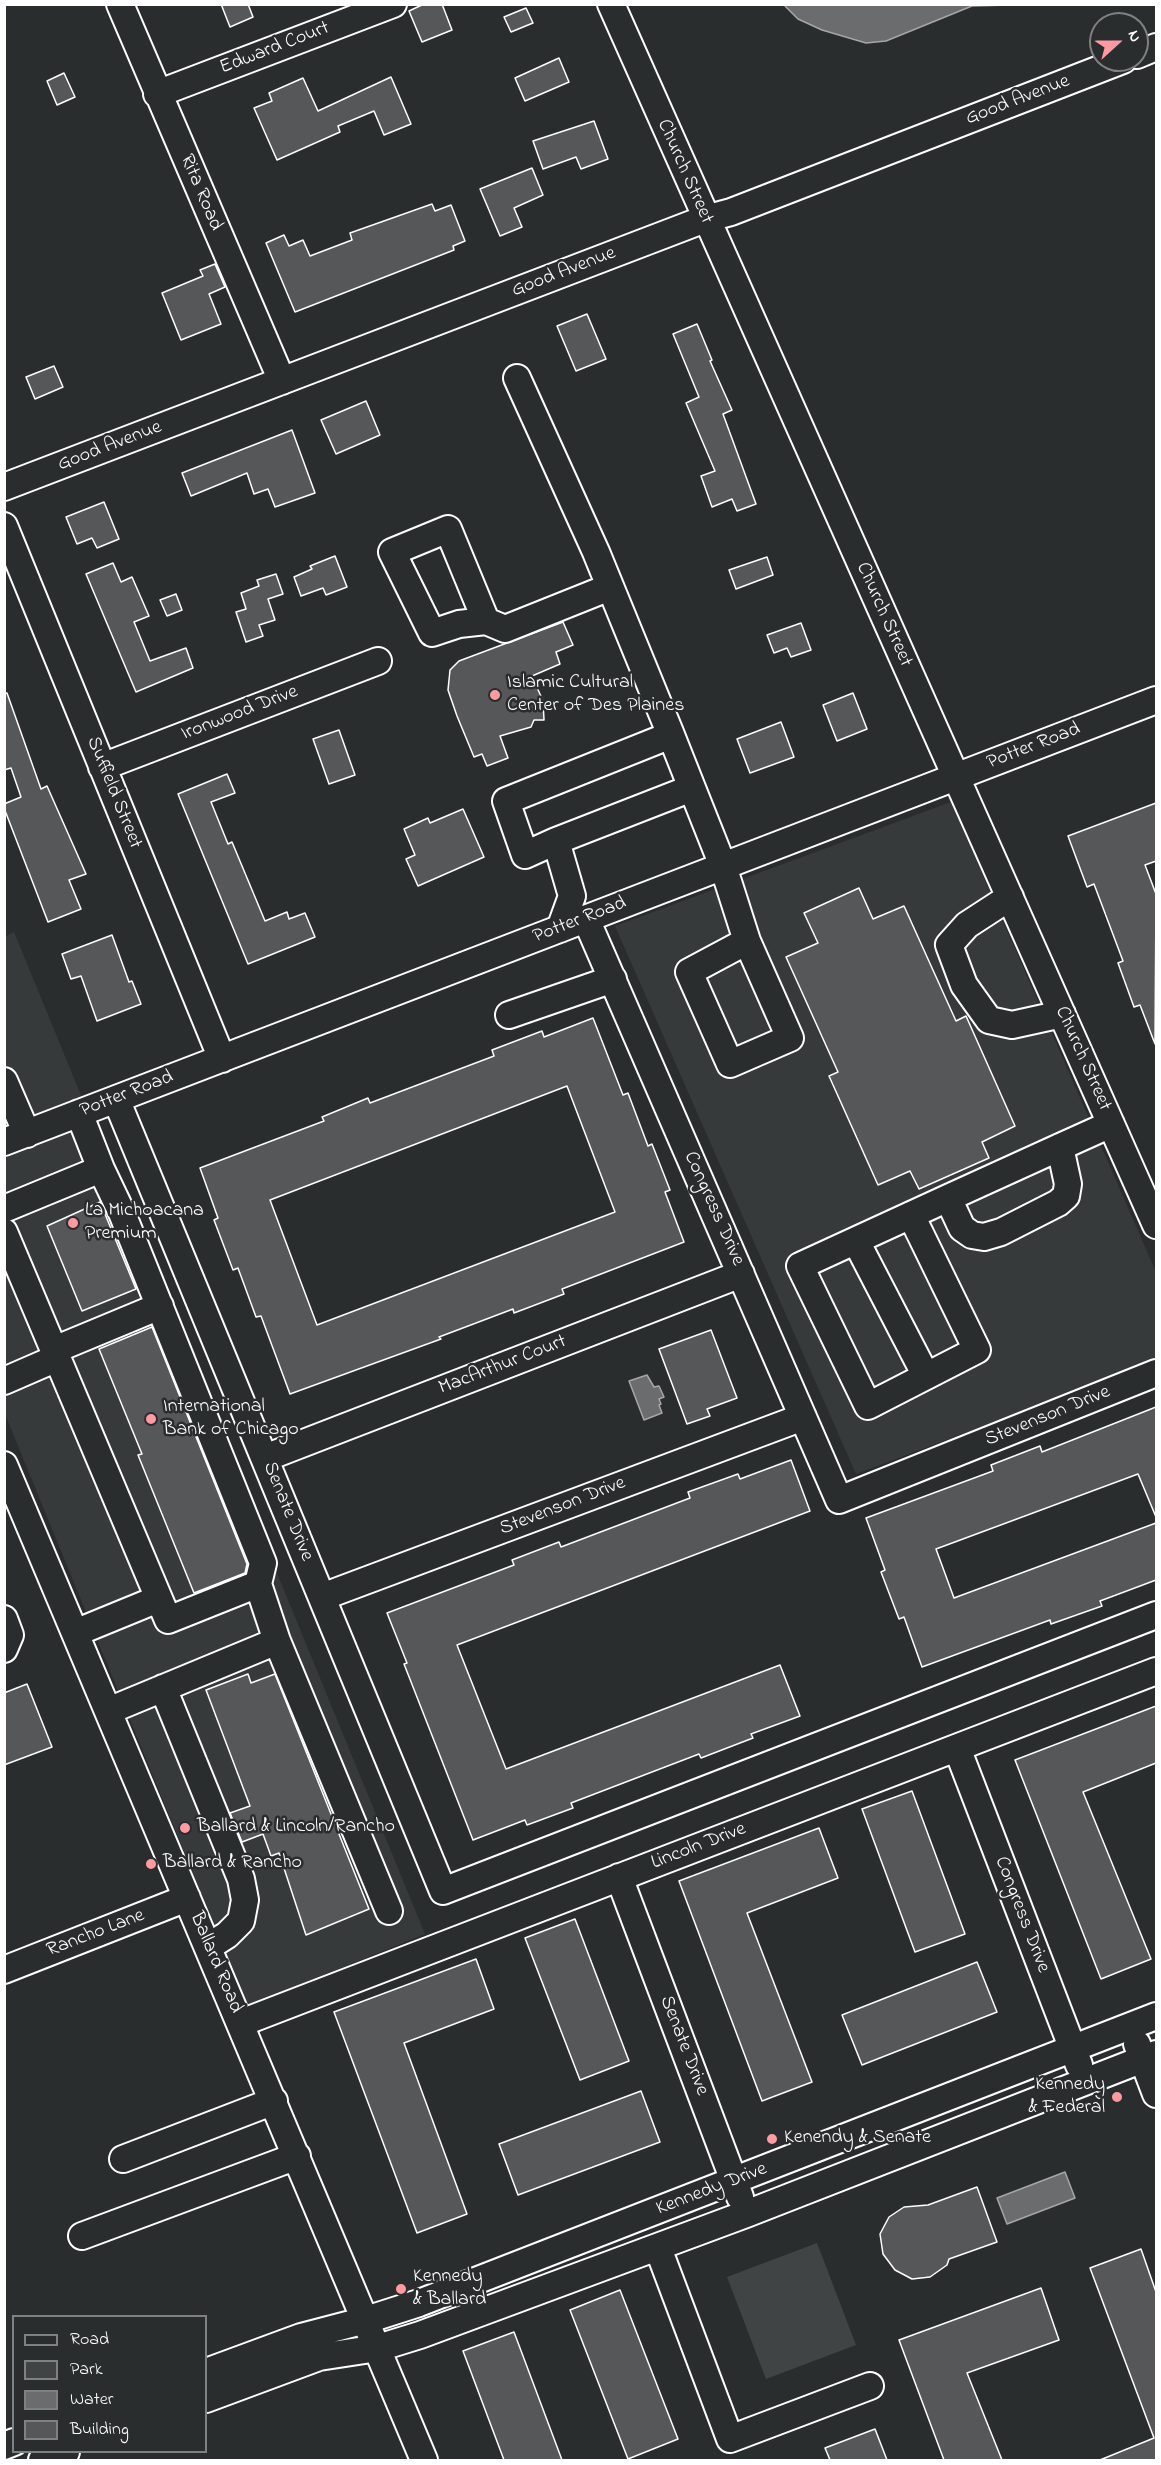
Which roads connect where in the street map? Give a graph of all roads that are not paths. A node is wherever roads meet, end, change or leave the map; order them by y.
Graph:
1 (120, 4) edge
2 (393, 4) edge
3 (611, 4) edge
4 (1092, 72) edge
5 (157, 94) junction
6 (705, 219) junction
7 (517, 378) dead end
8 (282, 381) junction
9 (4, 487) edge
10 (4, 526) edge
11 (610, 587) junction
12 (486, 621) dead end
13 (378, 661) dead end
14 (1156, 699) edge
15 (671, 735) junction
16 (102, 767) junction
17 (956, 777) junction
18 (692, 788) junction
19 (556, 841) junction
20 (723, 866) junction
21 (1010, 897) junction
22 (586, 919) junction
23 (560, 929) junction
24 (747, 941) junction
25 (613, 980) junction
26 (1062, 1014) junction
27 (509, 1015) dead end
28 (222, 1059) junction
29 (4, 1081) edge
30 (117, 1099) junction
31 (79, 1113) junction
32 (1111, 1124) junction
33 (16, 1138) edge
34 (1060, 1147) junction
35 (101, 1169) junction
36 (948, 1198) junction
37 (4, 1209) edge
38 (911, 1215) junction
39 (1155, 1217) edge
40 (4, 1232) edge
41 (856, 1241) junction
42 (741, 1274) junction
43 (160, 1306) junction
44 (55, 1354) junction
45 (1156, 1373) edge
46 (926, 1376) junction
47 (4, 1381) edge
48 (803, 1417) junction
49 (265, 1458) junction
50 (4, 1465) edge
51 (839, 1500) joint
52 (258, 1584) junction
53 (322, 1597) junction
54 (158, 1599) junction
55 (1156, 1615) edge
56 (4, 1620) edge
57 (75, 1633) junction
58 (277, 1641) junction
59 (4, 1649) edge
60 (1156, 1671) edge
61 (163, 1688) junction
62 (108, 1711) junction
63 (957, 1748) junction
64 (619, 1877) junction
65 (187, 1898) junction
66 (389, 1911) dead end
67 (208, 1947) junction
68 (4, 1970) edge
69 (1156, 2016) edge
70 (241, 2023) junction
71 (1130, 2026) junction
72 (1073, 2049) junction
73 (1150, 2056) edge
74 (1086, 2082) junction
75 (1156, 2094) edge
76 (274, 2102) junction
77 (297, 2156) junction
78 (123, 2159) dead end
79 (734, 2182) junction
80 (746, 2214) junction
81 (82, 2236) dead end
82 (658, 2248) junction
83 (366, 2320) junction
84 (378, 2348) junction
85 (207, 2372) edge
86 (870, 2386) dead end
87 (207, 2399) edge
88 (61, 2453) edge
89 (42, 2460) edge
90 (424, 2460) edge

1 - 5 street, Rita Road
2 - 5 street, Edward Court
3 - 6 street, Church Street
4 - 6 street, Good Avenue
5 - 8 street, Rita Road
6 - 8 street, Good Avenue
6 - 17 street, Church Street
7 - 11 street
8 - 9 street, Good Avenue
10 - 16 street, Suffield Street
11 - 12 street
11 - 15 street
13 - 16 street, Ironwood Drive
14 - 17 street, Potter Road
15 - 18 street
15 - 19 street
16 - 28 street, Suffield Street
17 - 20 street, Potter Road
17 - 21 street, Church Street
18 - 19 street
18 - 20 street
19 - 23 street
20 - 22 street, Potter Road
20 - 24 street
21 - 26 street, Church Street
21 - 26 street
22 - 23 street, Potter Road
22 - 25 street, Congress Drive
23 - 28 street, Potter Road
24 - 24 street
25 - 27 street
25 - 42 street, Congress Drive
26 - 32 street, Church Street
28 - 30 street, Potter Road
29 - 33 street
30 - 31 street, Potter Road
30 - 49 street, Senate Drive
31 - 33 street, Potter Road
31 - 35 street
32 - 34 street
32 - 39 street, Church Street
34 - 36 street
34 - 36 street
35 - 37 street
35 - 43 street
36 - 38 street
38 - 41 street
38 - 46 street
40 - 44 street
41 - 46 street
41 - 46 street
42 - 48 street, Congress Drive
42 - 49 street, MacArthur Court
43 - 44 street
43 - 52 street
44 - 47 street
44 - 54 street
45 - 51 street, Stevenson Drive
48 - 51 street, Congress Drive
48 - 53 street, Stevenson Drive
49 - 53 street, Senate Drive
50 - 57 street, Ballard Road
52 - 54 street
52 - 58 street
53 - 55 street, Senate Drive
54 - 57 street
56 - 59 street
57 - 62 street, Ballard Road
58 - 61 street
58 - 66 street
60 - 63 street, Lincoln Drive
61 - 62 street
61 - 67 street
62 - 65 street, Ballard Road
63 - 64 street, Lincoln Drive
63 - 72 street, Congress Drive
64 - 70 street, Lincoln Drive
64 - 79 street, Senate Drive
65 - 67 street, Ballard Road
65 - 68 street, Rancho Lane
67 - 70 street, Ballard Road
69 - 71 street, Kennedy Drive
70 - 76 street, Ballard Road
71 - 72 street, Kennedy Drive
71 - 73 street
72 - 74 street, Congress Drive
72 - 79 street, Kennedy Drive
73 - 74 street, Kennedy Drive
73 - 75 street
74 - 80 street, Kennedy Drive
76 - 77 street, Ballard Road
76 - 78 street
77 - 81 street
77 - 83 street, Ballard Road
79 - 80 street, Senate Drive
79 - 83 street, Kennedy Drive
80 - 82 street, Kennedy Drive
82 - 84 street, Kennedy Drive
82 - 86 street
83 - 84 street, Ballard Road
83 - 85 street, Kennedy Drive
84 - 87 street, Kennedy Drive
84 - 90 street, Ballard Road
88 - 89 street

